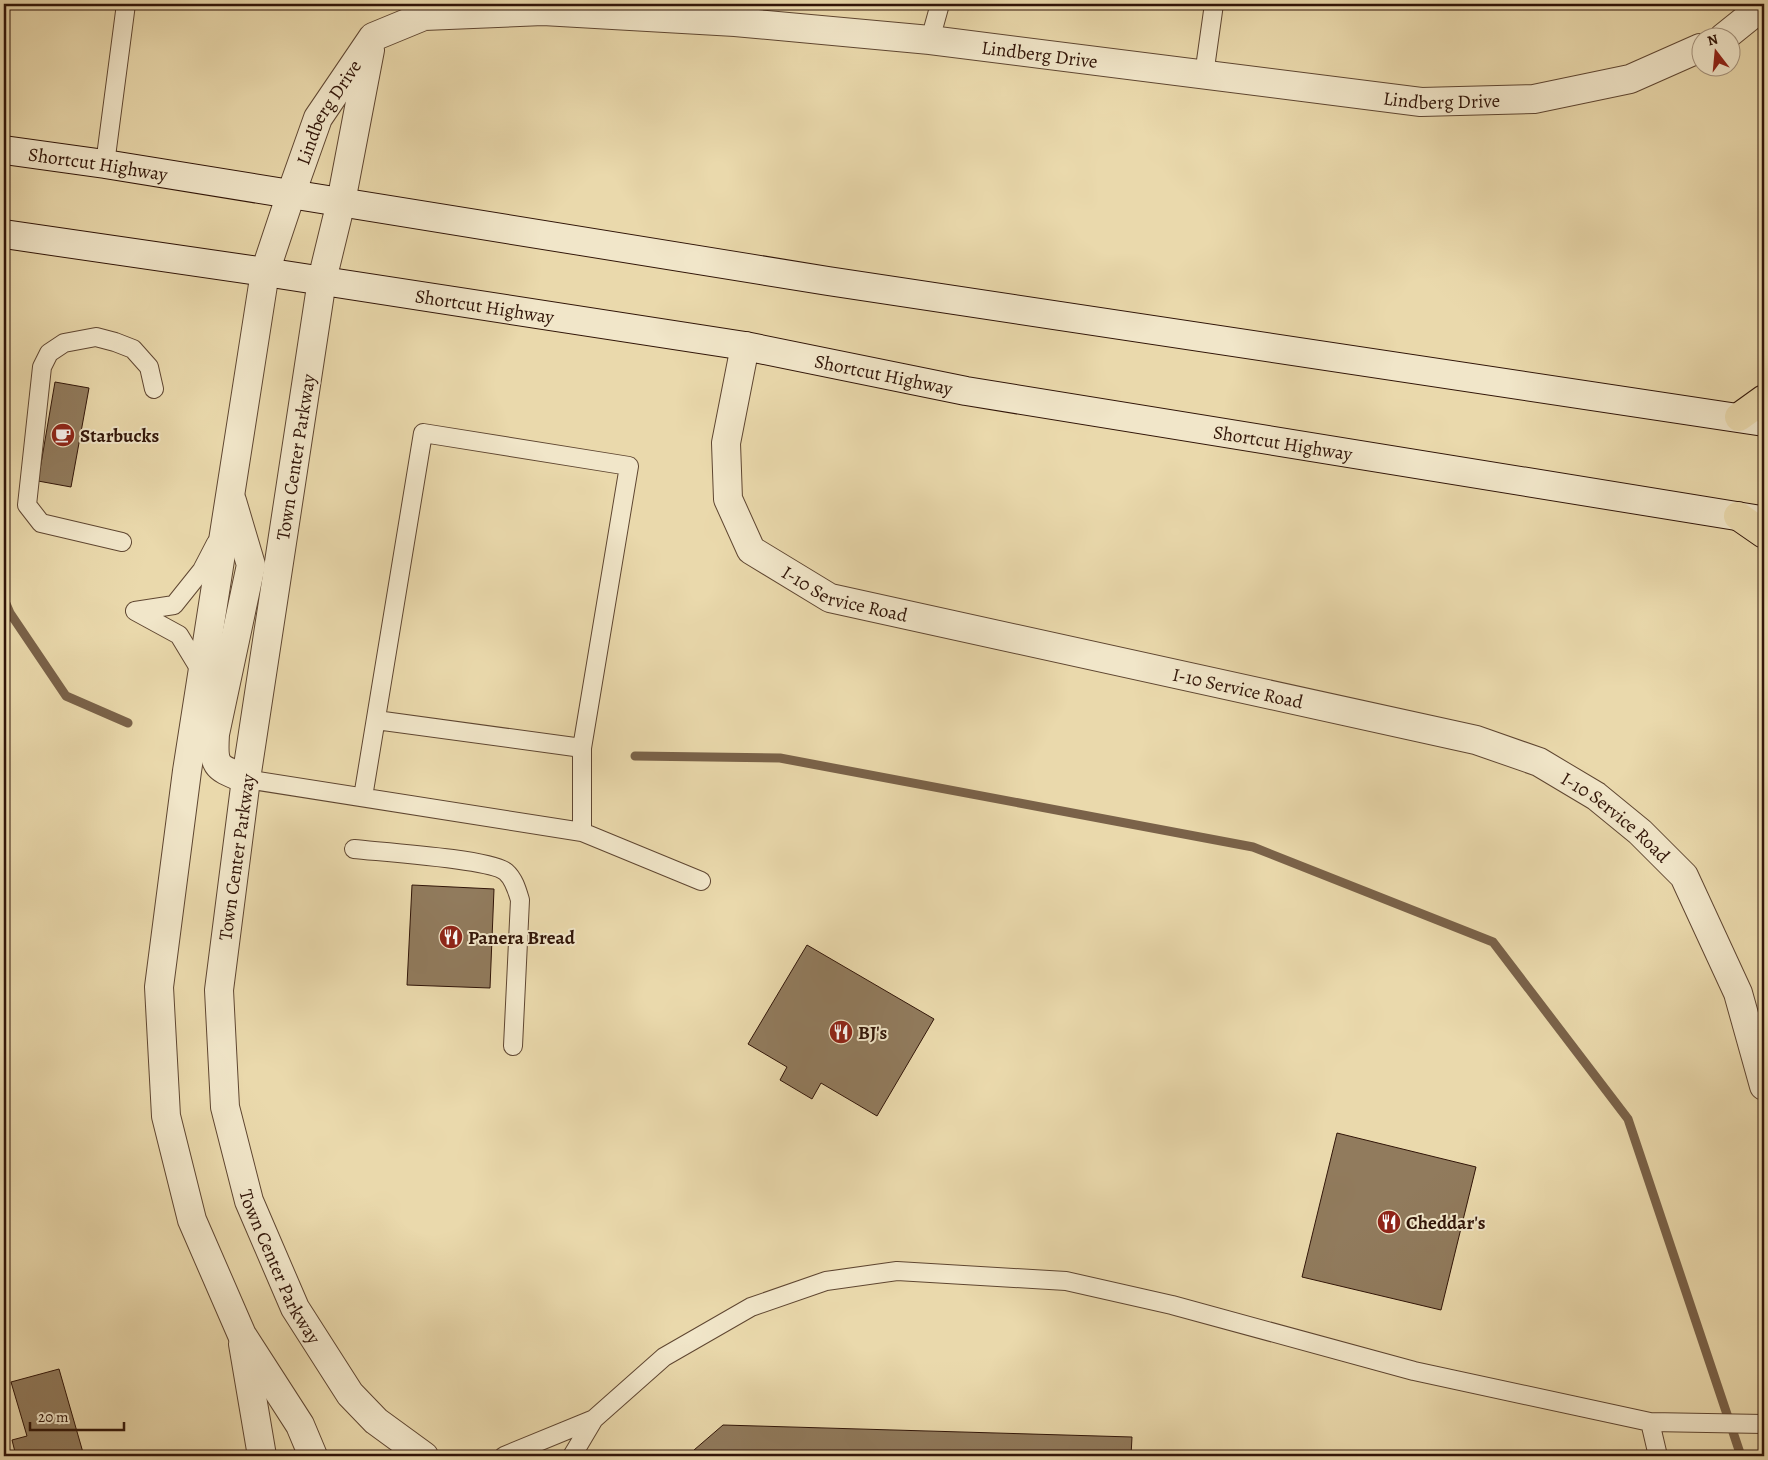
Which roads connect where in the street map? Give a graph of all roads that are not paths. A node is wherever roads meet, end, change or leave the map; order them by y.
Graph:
1 (126, 4) edge
2 (940, 4) edge
3 (1214, 4) edge
4 (1764, 6) edge
5 (736, 13) edge
6 (1736, 28) edge
7 (373, 37) junction
8 (930, 40) junction
9 (1690, 52) edge
10 (1204, 75) junction
11 (4, 150) edge
12 (105, 164) junction
13 (291, 194) junction
14 (341, 202) junction
15 (4, 234) edge
16 (265, 272) junction
17 (322, 280) junction
18 (744, 346) junction
19 (154, 389) dead end
20 (1764, 399) edge
21 (1752, 419) edge
22 (230, 493) junction
23 (1751, 518) edge
24 (224, 527) junction
25 (1764, 534) edge
26 (122, 542) dead end
27 (202, 673) junction
28 (376, 720) junction
29 (582, 748) junction
30 (246, 779) junction
31 (363, 797) junction
32 (582, 832) junction
33 (354, 849) dead end
34 (701, 881) dead end
35 (513, 1046) dead end
36 (1764, 1086) edge
37 (242, 1336) junction
38 (594, 1419) junction
39 (1650, 1422) junction
40 (1764, 1424) edge
41 (262, 1456) edge
42 (312, 1456) edge
43 (424, 1456) edge
44 (504, 1456) edge
45 (572, 1456) edge
46 (1658, 1456) edge

1 - 12 lane
2 - 8 lane
3 - 10 lane
4 - 6 street
5 - 7 street, Lindberg Drive
5 - 8 street, Lindberg Drive
7 - 13 street, Lindberg Drive
7 - 14 street, Lindberg Drive
8 - 10 street, Lindberg Drive
9 - 10 street, Lindberg Drive
11 - 12 street, Shortcut Highway
12 - 13 street, Shortcut Highway
13 - 14 street, Shortcut Highway
13 - 16 street
14 - 17 street, Town Center Parkway
14 - 21 street, Shortcut Highway
15 - 16 street, Shortcut Highway
16 - 17 street, Shortcut Highway
16 - 22 street
17 - 18 street, Shortcut Highway
17 - 30 street, Town Center Parkway
18 - 23 street, Shortcut Highway
18 - 36 street, I-10 Service Road
19 - 26 lane
20 - 21 highway
22 - 24 street
22 - 30 street
23 - 25 highway
24 - 27 street
24 - 27 lane
27 - 37 street
28 - 29 lane
28 - 29 lane
28 - 31 lane
29 - 32 lane
30 - 31 lane
30 - 43 street, Town Center Parkway
31 - 32 lane
32 - 34 lane
33 - 35 lane
37 - 41 street
37 - 42 street
38 - 39 lane
38 - 44 lane
38 - 45 lane
39 - 40 lane
39 - 46 lane

